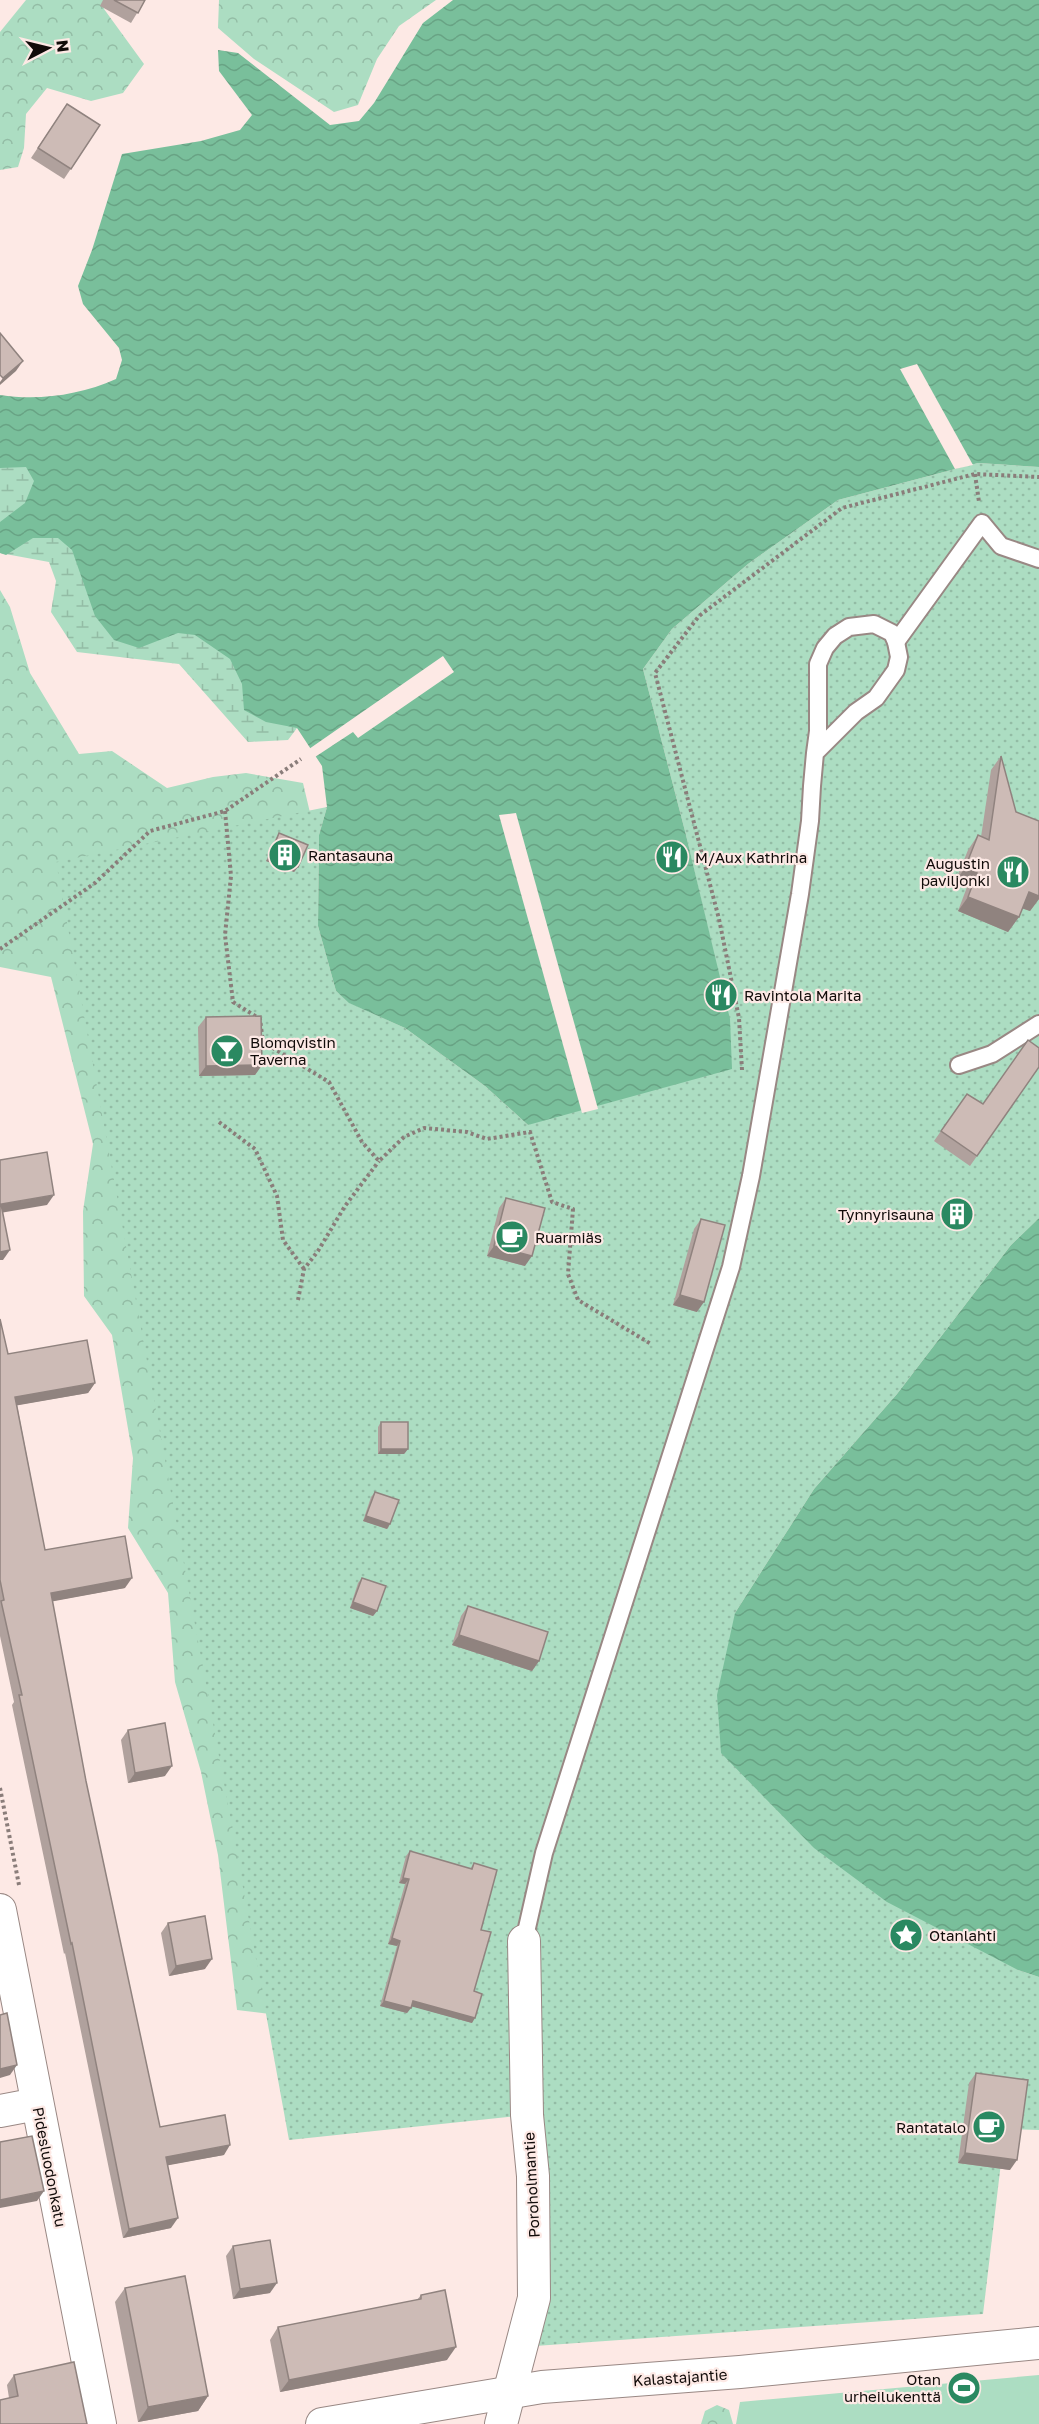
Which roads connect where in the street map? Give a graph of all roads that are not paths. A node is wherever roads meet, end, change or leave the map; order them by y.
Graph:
1 (1039, 560) edge
2 (896, 642) junction
3 (815, 753) junction
4 (1039, 1024) edge
5 (959, 1065) dead end
6 (0, 1910) edge
7 (524, 1941) joint
8 (37, 2104) junction
9 (0, 2111) edge
10 (1039, 2343) edge
11 (510, 2391) junction
12 (100, 2424) edge
13 (322, 2424) edge
14 (501, 2424) edge

1 - 2 lane
2 - 3 lane
2 - 3 lane
3 - 7 lane
4 - 5 lane
6 - 8 street, Pidesluodonkatu
7 - 11 street, Poroholmantie
8 - 9 street
8 - 12 street, Pidesluodonkatu
10 - 11 street, Kalastajantie
11 - 13 street, Kalastajantie
11 - 14 street, Poroholmantie

